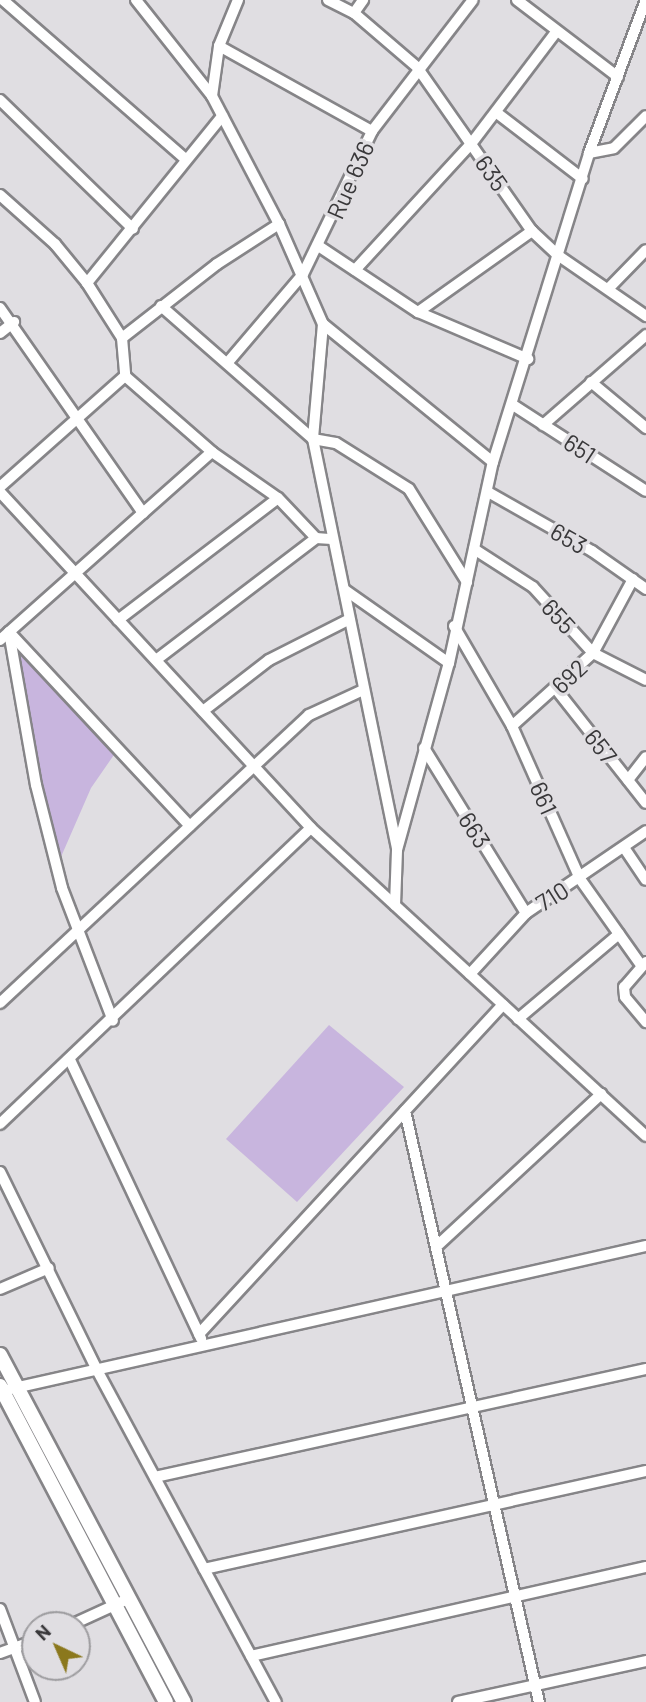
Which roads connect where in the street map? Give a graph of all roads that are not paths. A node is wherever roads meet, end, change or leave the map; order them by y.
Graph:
1 (3, 0) edge
2 (136, 0) edge
3 (238, 0) edge
4 (328, 0) edge
5 (363, 0) edge
6 (473, 0) edge
7 (646, 0) edge
8 (525, 2) edge
9 (354, 13) junction
10 (556, 32) junction
11 (219, 46) junction
12 (417, 67) junction
13 (618, 77) junction
14 (212, 96) junction
15 (0, 100) edge
16 (497, 113) junction
17 (222, 116) junction
18 (646, 117) edge
19 (372, 131) junction
20 (471, 144) junction
21 (589, 153) junction
22 (185, 159) junction
23 (583, 179) junction
24 (1, 198) edge
25 (279, 224) junction
26 (133, 229) junction
27 (531, 230) junction
28 (320, 247) junction
29 (646, 250) edge
30 (559, 257) junction
31 (355, 270) junction
32 (303, 274) junction
33 (88, 283) junction
34 (608, 289) junction
35 (161, 306) junction
36 (0, 308) edge
37 (418, 312) junction
38 (646, 316) edge
39 (14, 322) junction
40 (323, 324) junction
41 (0, 333) edge
42 (646, 335) edge
43 (122, 338) junction
44 (528, 359) junction
45 (229, 361) junction
46 (125, 376) junction
47 (591, 382) junction
48 (513, 405) junction
49 (76, 419) junction
50 (543, 425) junction
51 (646, 428) edge
52 (313, 439) junction
53 (212, 452) junction
54 (493, 462) junction
55 (0, 486) edge
56 (646, 491) edge
57 (0, 492) edge
58 (488, 492) junction
59 (278, 498) junction
60 (143, 513) junction
61 (316, 538) junction
62 (332, 539) junction
63 (474, 549) junction
64 (75, 573) junction
65 (633, 579) junction
66 (467, 582) junction
67 (646, 589) edge
68 (345, 590) junction
69 (118, 620) junction
70 (348, 620) junction
71 (454, 626) junction
72 (4, 636) edge
73 (593, 653) junction
74 (156, 660) junction
75 (449, 663) junction
76 (646, 680) edge
77 (556, 689) junction
78 (363, 690) junction
79 (203, 711) junction
80 (512, 726) junction
81 (424, 748) junction
82 (646, 757) edge
83 (254, 766) junction
84 (628, 779) junction
85 (646, 803) edge
86 (190, 826) junction
87 (311, 828) junction
88 (646, 831) edge
89 (625, 849) junction
90 (397, 850) junction
91 (580, 879) junction
92 (646, 880) edge
93 (395, 905) junction
94 (526, 913) junction
95 (78, 930) junction
96 (619, 934) junction
97 (643, 963) edge
98 (470, 974) junction
99 (0, 1003) edge
100 (503, 1005) junction
101 (518, 1019) junction
102 (113, 1021) junction
103 (646, 1022) edge
104 (70, 1060) junction
105 (600, 1094) junction
106 (405, 1111) junction
107 (0, 1124) edge
108 (646, 1136) edge
109 (0, 1172) edge
110 (437, 1246) junction
111 (646, 1246) edge
112 (49, 1268) junction
113 (0, 1289) edge
114 (447, 1291) junction
115 (199, 1334) junction
116 (203, 1346) junction
117 (0, 1355) edge
118 (646, 1369) edge
119 (97, 1370) junction
120 (6, 1388) edge
121 (473, 1407) junction
122 (646, 1471) edge
123 (155, 1477) junction
124 (495, 1504) junction
125 (646, 1567) edge
126 (204, 1569) junction
127 (515, 1596) junction
128 (130, 1598) junction
129 (116, 1607) junction
130 (0, 1609) edge
131 (91, 1617) edge
132 (21, 1645) edge
133 (17, 1647) junction
134 (0, 1653) edge
135 (251, 1656) junction
136 (646, 1661) edge
137 (535, 1684) junction
138 (35, 1702) edge
139 (166, 1702) edge
140 (184, 1702) edge
141 (276, 1702) edge
142 (458, 1702) edge
143 (539, 1702) edge

1 - 22 street
2 - 14 street
3 - 11 street
4 - 9 street, 635
5 - 9 street
6 - 12 street, Rue 636
7 - 13 street
8 - 10 street
9 - 12 street, 635
10 - 13 street
10 - 16 street
11 - 14 street
11 - 19 street
12 - 19 street, Rue 636
12 - 20 street, 635
13 - 21 street
14 - 17 street
15 - 26 street
16 - 20 street
16 - 23 street
17 - 22 street
17 - 25 street
18 - 21 street
19 - 28 street, Rue 636
20 - 27 street, 635
20 - 31 street
21 - 23 street
22 - 26 street
23 - 30 street
24 - 33 street
25 - 32 street
25 - 35 street
26 - 33 street
27 - 30 street, 635
27 - 37 street
28 - 31 street
28 - 32 street, Rue 636
29 - 34 street
30 - 34 street, 635
30 - 44 street
31 - 37 street
32 - 40 street
32 - 45 street, Rue 636
33 - 43 street
34 - 38 street, 635
35 - 43 street
35 - 45 street
36 - 39 street
37 - 44 street
39 - 41 street
39 - 49 street
40 - 52 street
40 - 54 street
42 - 47 street
43 - 46 street
44 - 48 street
45 - 52 street
46 - 49 street
46 - 53 street
47 - 50 street
47 - 51 street
48 - 50 street, 651
48 - 54 street
49 - 55 street
49 - 60 street
50 - 56 street, 651
52 - 62 street
52 - 66 street
53 - 59 street
53 - 60 street
54 - 58 street
57 - 64 street
58 - 63 street
58 - 65 street, 653
59 - 61 street
59 - 69 street
60 - 64 street
61 - 62 street
61 - 74 street
62 - 68 street
63 - 66 street
63 - 73 street, 655
64 - 69 street
64 - 72 street
65 - 67 street, 653
65 - 73 street, 692
66 - 71 street
68 - 70 street
68 - 75 street
69 - 74 street
70 - 78 street
70 - 79 street
71 - 75 street
71 - 80 street, 661
72 - 86 street
72 - 95 street
73 - 76 street, 655
73 - 77 street, 692
74 - 79 street
75 - 81 street
77 - 80 street, 692
77 - 84 street, 657
78 - 83 street
78 - 90 street
79 - 83 street
80 - 91 street, 661
81 - 90 street
81 - 94 street, 663
82 - 84 street
83 - 86 street
83 - 87 street
84 - 85 street, 657
86 - 95 street
87 - 93 street
87 - 102 street
88 - 89 street, 710
89 - 91 street, 710
89 - 92 street
90 - 93 street
91 - 94 street, 710
91 - 96 street, 661
93 - 98 street
94 - 98 street, 710
95 - 99 street
95 - 102 street
96 - 97 street, 661
96 - 101 street
97 - 103 street
98 - 100 street
100 - 101 street
100 - 106 street
101 - 105 street
102 - 104 street
104 - 107 street
104 - 115 street
105 - 108 street
105 - 110 street
106 - 110 street
106 - 115 street
109 - 112 street
110 - 114 street
111 - 114 street
112 - 113 street
112 - 119 street
114 - 116 street
114 - 121 street
115 - 116 street
116 - 119 street
117 - 120 main road
118 - 121 street
119 - 120 street
119 - 123 street
120 - 128 main road
120 - 129 main road
121 - 123 street
121 - 124 street
122 - 124 street
123 - 126 street
124 - 126 street
124 - 127 street
125 - 127 street
126 - 135 street
127 - 135 street
127 - 137 street
128 - 129 street
128 - 140 main road
129 - 131 street
129 - 139 main road
130 - 133 street
132 - 133 street
133 - 134 street
133 - 138 street
135 - 141 street
136 - 137 street
137 - 142 street
137 - 143 street

